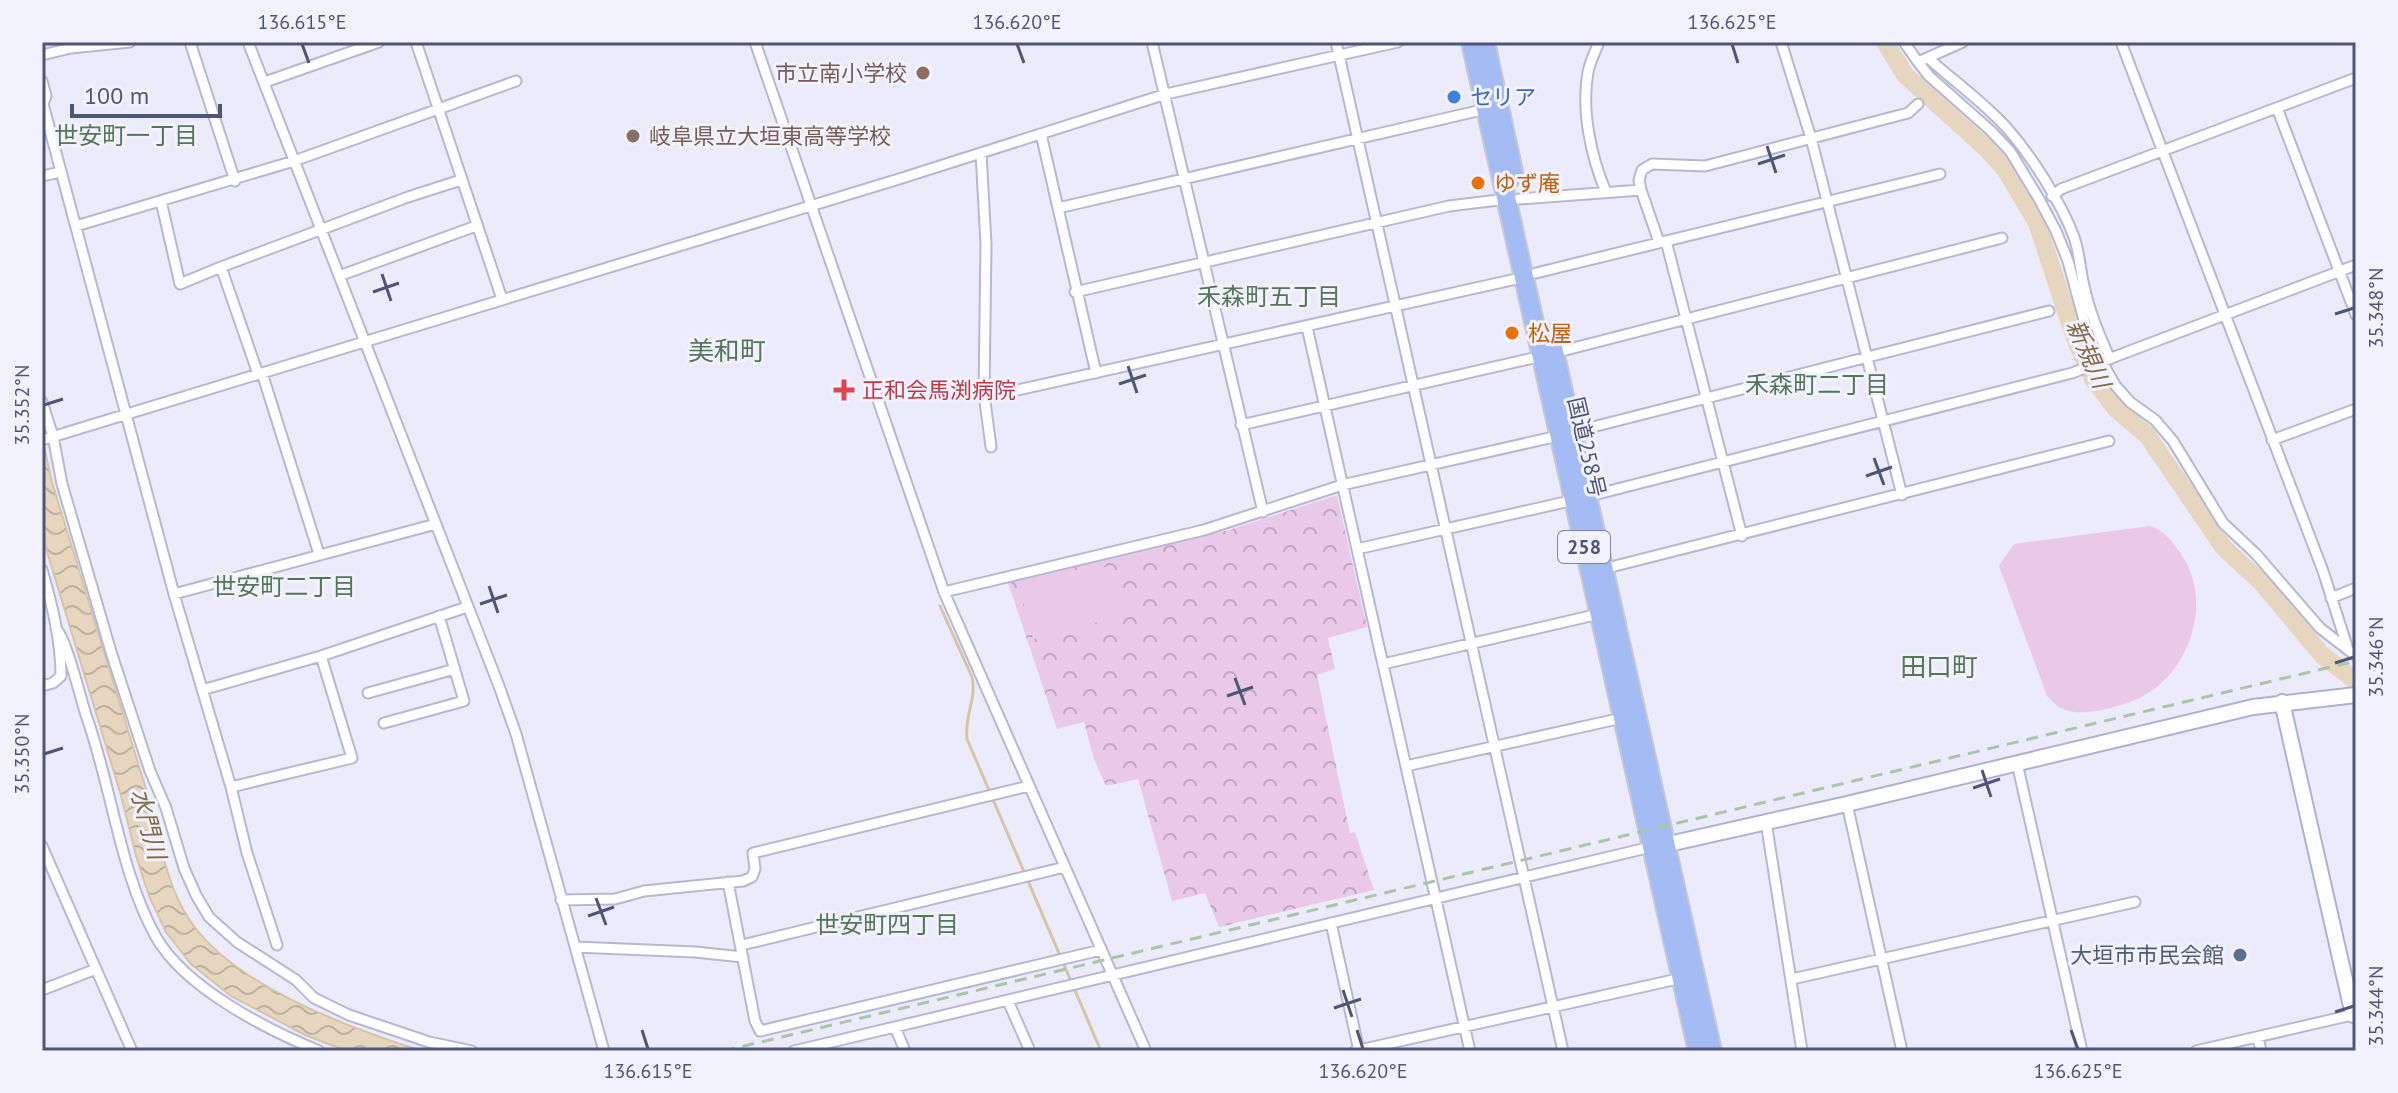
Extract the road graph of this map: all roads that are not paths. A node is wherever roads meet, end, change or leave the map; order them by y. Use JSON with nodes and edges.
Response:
{"nodes":[{"id":1,"x":130,"y":42,"type":"edge"},
{"id":2,"x":190,"y":42,"type":"edge"},
{"id":3,"x":248,"y":42,"type":"edge"},
{"id":4,"x":379,"y":42,"type":"edge"},
{"id":5,"x":416,"y":42,"type":"edge"},
{"id":6,"x":755,"y":42,"type":"edge"},
{"id":7,"x":1152,"y":42,"type":"edge"},
{"id":8,"x":1336,"y":42,"type":"edge"},
{"id":9,"x":1398,"y":42,"type":"edge"},
{"id":10,"x":1471,"y":42,"type":"edge"},
{"id":11,"x":1485,"y":42,"type":"edge"},
{"id":12,"x":1599,"y":42,"type":"edge"},
{"id":13,"x":1781,"y":42,"type":"edge"},
{"id":14,"x":1904,"y":42,"type":"edge"},
{"id":15,"x":1963,"y":42,"type":"edge"},
{"id":16,"x":2121,"y":42,"type":"edge"},
{"id":17,"x":109,"y":43,"type":"edge"},
{"id":18,"x":42,"y":55,"type":"edge"},
{"id":19,"x":1339,"y":55,"type":"junction"},
{"id":20,"x":1923,"y":60,"type":"junction"},
{"id":21,"x":2356,"y":78,"type":"edge"},
{"id":22,"x":42,"y":81,"type":"edge"},
{"id":23,"x":516,"y":81,"type":"dead end"},
{"id":24,"x":265,"y":82,"type":"junction"},
{"id":25,"x":1166,"y":94,"type":"junction"},
{"id":26,"x":1918,"y":104,"type":"dead end"},
{"id":27,"x":437,"y":108,"type":"junction"},
{"id":28,"x":2277,"y":108,"type":"junction"},
{"id":29,"x":1486,"y":109,"type":"junction"},
{"id":30,"x":1041,"y":134,"type":"junction"},
{"id":31,"x":1357,"y":138,"type":"junction"},
{"id":32,"x":1811,"y":138,"type":"junction"},
{"id":33,"x":2163,"y":151,"type":"junction"},
{"id":34,"x":981,"y":153,"type":"junction"},
{"id":35,"x":294,"y":161,"type":"junction"},
{"id":36,"x":61,"y":172,"type":"junction"},
{"id":37,"x":1940,"y":174,"type":"dead end"},
{"id":38,"x":42,"y":176,"type":"edge"},
{"id":39,"x":1184,"y":178,"type":"junction"},
{"id":40,"x":461,"y":180,"type":"junction"},
{"id":41,"x":235,"y":181,"type":"junction"},
{"id":42,"x":1641,"y":190,"type":"junction"},
{"id":43,"x":1606,"y":192,"type":"junction"},
{"id":44,"x":2052,"y":196,"type":"junction"},
{"id":45,"x":1513,"y":199,"type":"junction"},
{"id":46,"x":161,"y":201,"type":"junction"},
{"id":47,"x":1828,"y":201,"type":"junction"},
{"id":48,"x":811,"y":205,"type":"junction"},
{"id":49,"x":1058,"y":208,"type":"junction"},
{"id":50,"x":1376,"y":223,"type":"junction"},
{"id":51,"x":76,"y":226,"type":"junction"},
{"id":52,"x":476,"y":226,"type":"junction"},
{"id":53,"x":321,"y":229,"type":"junction"},
{"id":54,"x":2002,"y":238,"type":"dead end"},
{"id":55,"x":1662,"y":242,"type":"junction"},
{"id":56,"x":1202,"y":261,"type":"junction"},
{"id":57,"x":2356,"y":265,"type":"edge"},
{"id":58,"x":221,"y":267,"type":"junction"},
{"id":59,"x":2340,"y":271,"type":"junction"},
{"id":60,"x":1530,"y":275,"type":"junction"},
{"id":61,"x":339,"y":276,"type":"junction"},
{"id":62,"x":1848,"y":279,"type":"junction"},
{"id":63,"x":1075,"y":292,"type":"junction"},
{"id":64,"x":502,"y":299,"type":"junction"},
{"id":65,"x":1395,"y":306,"type":"junction"},
{"id":66,"x":2049,"y":311,"type":"dead end"},
{"id":67,"x":2224,"y":315,"type":"junction"},
{"id":68,"x":2356,"y":315,"type":"edge"},
{"id":69,"x":1686,"y":320,"type":"junction"},
{"id":70,"x":1307,"y":327,"type":"junction"},
{"id":71,"x":365,"y":342,"type":"junction"},
{"id":72,"x":1222,"y":346,"type":"junction"},
{"id":73,"x":1548,"y":354,"type":"junction"},
{"id":74,"x":1867,"y":358,"type":"junction"},
{"id":75,"x":2104,"y":362,"type":"junction"},
{"id":76,"x":1096,"y":373,"type":"junction"},
{"id":77,"x":260,"y":374,"type":"junction"},
{"id":78,"x":1414,"y":386,"type":"junction"},
{"id":79,"x":984,"y":394,"type":"junction"},
{"id":80,"x":1706,"y":399,"type":"junction"},
{"id":81,"x":42,"y":402,"type":"edge"},
{"id":82,"x":1325,"y":406,"type":"junction"},
{"id":83,"x":2356,"y":409,"type":"edge"},
{"id":84,"x":128,"y":414,"type":"junction"},
{"id":85,"x":1883,"y":421,"type":"junction"},
{"id":86,"x":1241,"y":425,"type":"junction"},
{"id":87,"x":1566,"y":434,"type":"junction"},
{"id":88,"x":47,"y":438,"type":"edge"},
{"id":89,"x":2272,"y":440,"type":"junction"},
{"id":90,"x":2109,"y":441,"type":"dead end"},
{"id":91,"x":991,"y":447,"type":"dead end"},
{"id":92,"x":1723,"y":461,"type":"junction"},
{"id":93,"x":1432,"y":465,"type":"junction"},
{"id":94,"x":1342,"y":485,"type":"junction"},
{"id":95,"x":1902,"y":495,"type":"junction"},
{"id":96,"x":1581,"y":498,"type":"junction"},
{"id":97,"x":1263,"y":512,"type":"junction"},
{"id":98,"x":436,"y":524,"type":"junction"},
{"id":99,"x":1445,"y":530,"type":"junction"},
{"id":100,"x":1742,"y":536,"type":"junction"},
{"id":101,"x":1357,"y":549,"type":"junction"},
{"id":102,"x":319,"y":554,"type":"junction"},
{"id":103,"x":1603,"y":569,"type":"junction"},
{"id":104,"x":42,"y":570,"type":"edge"},
{"id":105,"x":2356,"y":588,"type":"edge"},
{"id":106,"x":944,"y":592,"type":"junction"},
{"id":107,"x":174,"y":594,"type":"junction"},
{"id":108,"x":2331,"y":598,"type":"junction"},
{"id":109,"x":467,"y":607,"type":"junction"},
{"id":110,"x":1599,"y":614,"type":"junction"},
{"id":111,"x":439,"y":616,"type":"junction"},
{"id":112,"x":56,"y":628,"type":"junction"},
{"id":113,"x":1471,"y":644,"type":"junction"},
{"id":114,"x":2352,"y":652,"type":"edge"},
{"id":115,"x":321,"y":656,"type":"junction"},
{"id":116,"x":1383,"y":664,"type":"junction"},
{"id":117,"x":455,"y":669,"type":"junction"},
{"id":118,"x":42,"y":686,"type":"edge"},
{"id":119,"x":202,"y":690,"type":"junction"},
{"id":120,"x":368,"y":693,"type":"dead end"},
{"id":121,"x":2352,"y":695,"type":"edge"},
{"id":122,"x":2282,"y":702,"type":"junction"},
{"id":123,"x":1622,"y":718,"type":"junction"},
{"id":124,"x":384,"y":723,"type":"dead end"},
{"id":125,"x":1495,"y":747,"type":"junction"},
{"id":126,"x":2017,"y":763,"type":"junction"},
{"id":127,"x":1406,"y":766,"type":"junction"},
{"id":128,"x":1029,"y":786,"type":"junction"},
{"id":129,"x":231,"y":787,"type":"junction"},
{"id":130,"x":1847,"y":804,"type":"junction"},
{"id":131,"x":1766,"y":822,"type":"junction"},
{"id":132,"x":42,"y":846,"type":"edge"},
{"id":133,"x":1660,"y":846,"type":"junction"},
{"id":134,"x":1065,"y":867,"type":"junction"},
{"id":135,"x":1524,"y":877,"type":"junction"},
{"id":136,"x":728,"y":882,"type":"junction"},
{"id":137,"x":1435,"y":897,"type":"junction"},
{"id":138,"x":561,"y":900,"type":"junction"},
{"id":139,"x":2135,"y":902,"type":"dead end"},
{"id":140,"x":2054,"y":920,"type":"junction"},
{"id":141,"x":1331,"y":923,"type":"junction"},
{"id":142,"x":277,"y":945,"type":"dead end"},
{"id":143,"x":742,"y":945,"type":"junction"},
{"id":144,"x":575,"y":947,"type":"junction"},
{"id":145,"x":1101,"y":950,"type":"junction"},
{"id":146,"x":743,"y":957,"type":"junction"},
{"id":147,"x":1881,"y":959,"type":"junction"},
{"id":148,"x":96,"y":969,"type":"junction"},
{"id":149,"x":1112,"y":976,"type":"junction"},
{"id":150,"x":1682,"y":978,"type":"junction"},
{"id":151,"x":1792,"y":979,"type":"junction"},
{"id":152,"x":42,"y":990,"type":"edge"},
{"id":153,"x":1008,"y":1001,"type":"junction"},
{"id":154,"x":1553,"y":1007,"type":"junction"},
{"id":155,"x":2355,"y":1014,"type":"edge"},
{"id":156,"x":895,"y":1027,"type":"junction"},
{"id":157,"x":1465,"y":1027,"type":"junction"},
{"id":158,"x":2258,"y":1037,"type":"junction"},
{"id":159,"x":132,"y":1051,"type":"edge"},
{"id":160,"x":319,"y":1051,"type":"edge"},
{"id":161,"x":472,"y":1051,"type":"edge"},
{"id":162,"x":604,"y":1051,"type":"edge"},
{"id":163,"x":794,"y":1051,"type":"edge"},
{"id":164,"x":905,"y":1051,"type":"edge"},
{"id":165,"x":1030,"y":1051,"type":"edge"},
{"id":166,"x":1146,"y":1051,"type":"edge"},
{"id":167,"x":1357,"y":1051,"type":"edge"},
{"id":168,"x":1470,"y":1051,"type":"edge"},
{"id":169,"x":1563,"y":1051,"type":"edge"},
{"id":170,"x":1698,"y":1051,"type":"edge"},
{"id":171,"x":1712,"y":1051,"type":"edge"},
{"id":172,"x":1802,"y":1051,"type":"edge"},
{"id":173,"x":1902,"y":1051,"type":"edge"},
{"id":174,"x":2082,"y":1051,"type":"edge"},
{"id":175,"x":2196,"y":1051,"type":"edge"},
{"id":176,"x":2261,"y":1051,"type":"edge"}],
"edges":[{"from":1,"to":17,"type":"street"},
{"from":2,"to":41,"type":"street"},
{"from":3,"to":24,"type":"street"},
{"from":4,"to":24,"type":"street"},
{"from":5,"to":27,"type":"street"},
{"from":6,"to":48,"type":"street"},
{"from":7,"to":25,"type":"street"},
{"from":8,"to":19,"type":"street"},
{"from":9,"to":19,"type":"street"},
{"from":10,"to":29,"type":"highway","name":"国道258号","number":"258"},
{"from":11,"to":45,"type":"highway","name":"国道258号","number":"258"},
{"from":12,"to":43,"type":"street"},
{"from":13,"to":32,"type":"street"},
{"from":14,"to":20,"type":"street"},
{"from":15,"to":20,"type":"street"},
{"from":16,"to":33,"type":"street"},
{"from":17,"to":18,"type":"street"},
{"from":19,"to":25,"type":"street"},
{"from":19,"to":31,"type":"street"},
{"from":20,"to":44,"type":"street"},
{"from":20,"to":75,"type":"street"},
{"from":21,"to":28,"type":"street"},
{"from":22,"to":36,"type":"street"},
{"from":23,"to":27,"type":"street"},
{"from":24,"to":35,"type":"street"},
{"from":25,"to":30,"type":"street"},
{"from":25,"to":39,"type":"street"},
{"from":26,"to":32,"type":"street"},
{"from":27,"to":35,"type":"street"},
{"from":27,"to":40,"type":"street"},
{"from":28,"to":33,"type":"street"},
{"from":28,"to":59,"type":"street"},
{"from":29,"to":31,"type":"street"},
{"from":29,"to":45,"type":"highway","name":"国道258号","number":"258"},
{"from":30,"to":34,"type":"street"},
{"from":30,"to":49,"type":"street"},
{"from":31,"to":39,"type":"street"},
{"from":31,"to":50,"type":"street"},
{"from":32,"to":42,"type":"street"},
{"from":32,"to":47,"type":"street"},
{"from":33,"to":44,"type":"street"},
{"from":33,"to":67,"type":"street"},
{"from":34,"to":48,"type":"street"},
{"from":34,"to":79,"type":"street"},
{"from":35,"to":41,"type":"street"},
{"from":35,"to":53,"type":"street"},
{"from":36,"to":38,"type":"street"},
{"from":36,"to":51,"type":"street"},
{"from":37,"to":47,"type":"street"},
{"from":39,"to":49,"type":"street"},
{"from":39,"to":56,"type":"street"},
{"from":40,"to":52,"type":"street"},
{"from":40,"to":53,"type":"street"},
{"from":41,"to":46,"type":"street"},
{"from":42,"to":43,"type":"street"},
{"from":42,"to":55,"type":"street"},
{"from":43,"to":45,"type":"street"},
{"from":44,"to":75,"type":"street"},
{"from":45,"to":50,"type":"street"},
{"from":45,"to":60,"type":"highway","name":"国道258号","number":"258"},
{"from":46,"to":51,"type":"street"},
{"from":46,"to":58,"type":"street"},
{"from":47,"to":55,"type":"street"},
{"from":47,"to":62,"type":"street"},
{"from":48,"to":64,"type":"street"},
{"from":48,"to":106,"type":"street"},
{"from":49,"to":63,"type":"street"},
{"from":50,"to":56,"type":"street"},
{"from":50,"to":65,"type":"street"},
{"from":51,"to":84,"type":"street"},
{"from":52,"to":61,"type":"street"},
{"from":52,"to":64,"type":"street"},
{"from":53,"to":58,"type":"street"},
{"from":53,"to":61,"type":"street"},
{"from":54,"to":62,"type":"street"},
{"from":55,"to":60,"type":"street"},
{"from":55,"to":69,"type":"street"},
{"from":56,"to":63,"type":"street"},
{"from":56,"to":72,"type":"street"},
{"from":57,"to":59,"type":"street"},
{"from":58,"to":77,"type":"street"},
{"from":59,"to":67,"type":"street"},
{"from":59,"to":68,"type":"street"},
{"from":60,"to":65,"type":"street"},
{"from":60,"to":73,"type":"highway","name":"国道258号","number":"258"},
{"from":61,"to":71,"type":"street"},
{"from":62,"to":69,"type":"street"},
{"from":62,"to":74,"type":"street"},
{"from":63,"to":76,"type":"street"},
{"from":64,"to":71,"type":"street"},
{"from":65,"to":70,"type":"street"},
{"from":65,"to":78,"type":"street"},
{"from":66,"to":74,"type":"street"},
{"from":67,"to":75,"type":"street"},
{"from":67,"to":89,"type":"street"},
{"from":69,"to":73,"type":"street"},
{"from":69,"to":80,"type":"street"},
{"from":70,"to":72,"type":"street"},
{"from":70,"to":82,"type":"street"},
{"from":71,"to":77,"type":"street"},
{"from":71,"to":98,"type":"street"},
{"from":72,"to":76,"type":"street"},
{"from":72,"to":86,"type":"street"},
{"from":73,"to":78,"type":"street"},
{"from":73,"to":87,"type":"highway","name":"国道258号","number":"258"},
{"from":74,"to":80,"type":"street"},
{"from":74,"to":85,"type":"street"},
{"from":75,"to":85,"type":"street"},
{"from":75,"to":114,"type":"street"},
{"from":76,"to":79,"type":"street"},
{"from":77,"to":84,"type":"street"},
{"from":77,"to":102,"type":"street"},
{"from":78,"to":82,"type":"street"},
{"from":78,"to":93,"type":"street"},
{"from":79,"to":91,"type":"street"},
{"from":80,"to":87,"type":"street"},
{"from":80,"to":92,"type":"street"},
{"from":81,"to":88,"type":"street"},
{"from":82,"to":86,"type":"street"},
{"from":82,"to":94,"type":"street"},
{"from":83,"to":89,"type":"street"},
{"from":84,"to":88,"type":"street"},
{"from":84,"to":107,"type":"street"},
{"from":85,"to":92,"type":"street"},
{"from":85,"to":95,"type":"street"},
{"from":86,"to":97,"type":"street"},
{"from":87,"to":93,"type":"street"},
{"from":87,"to":96,"type":"highway","name":"国道258号","number":"258"},
{"from":88,"to":161,"type":"street"},
{"from":89,"to":108,"type":"street"},
{"from":90,"to":95,"type":"street"},
{"from":92,"to":96,"type":"street"},
{"from":92,"to":100,"type":"street"},
{"from":93,"to":94,"type":"street"},
{"from":93,"to":99,"type":"street"},
{"from":94,"to":97,"type":"street"},
{"from":94,"to":101,"type":"street"},
{"from":95,"to":100,"type":"street"},
{"from":96,"to":99,"type":"street"},
{"from":96,"to":103,"type":"highway","name":"国道258号","number":"258"},
{"from":96,"to":110,"type":"highway","name":"国道258号","number":"258"},
{"from":97,"to":106,"type":"street"},
{"from":98,"to":102,"type":"street"},
{"from":98,"to":109,"type":"street"},
{"from":99,"to":101,"type":"street"},
{"from":99,"to":113,"type":"street"},
{"from":100,"to":103,"type":"street"},
{"from":101,"to":116,"type":"street"},
{"from":102,"to":107,"type":"street"},
{"from":103,"to":133,"type":"highway","name":"国道258号","number":"258"},
{"from":104,"to":112,"type":"street"},
{"from":105,"to":108,"type":"street"},
{"from":106,"to":128,"type":"street"},
{"from":107,"to":119,"type":"street"},
{"from":108,"to":114,"type":"street"},
{"from":109,"to":111,"type":"street"},
{"from":109,"to":138,"type":"street"},
{"from":110,"to":113,"type":"street"},
{"from":110,"to":123,"type":"highway","name":"国道258号","number":"258"},
{"from":111,"to":115,"type":"street"},
{"from":111,"to":117,"type":"street"},
{"from":112,"to":118,"type":"street"},
{"from":112,"to":160,"type":"street"},
{"from":113,"to":116,"type":"street"},
{"from":113,"to":125,"type":"street"},
{"from":115,"to":119,"type":"street"},
{"from":115,"to":129,"type":"street"},
{"from":116,"to":127,"type":"street"},
{"from":117,"to":120,"type":"street"},
{"from":117,"to":124,"type":"street"},
{"from":119,"to":129,"type":"street"},
{"from":121,"to":122,"type":"street"},
{"from":122,"to":126,"type":"street"},
{"from":122,"to":155,"type":"street"},
{"from":123,"to":125,"type":"street"},
{"from":123,"to":133,"type":"highway","name":"国道258号","number":"258"},
{"from":125,"to":127,"type":"street"},
{"from":125,"to":135,"type":"street"},
{"from":126,"to":130,"type":"street"},
{"from":126,"to":140,"type":"street"},
{"from":127,"to":137,"type":"street"},
{"from":128,"to":134,"type":"street"},
{"from":128,"to":136,"type":"street"},
{"from":129,"to":142,"type":"street"},
{"from":130,"to":131,"type":"street"},
{"from":130,"to":147,"type":"street"},
{"from":131,"to":133,"type":"street"},
{"from":131,"to":151,"type":"street"},
{"from":132,"to":148,"type":"street"},
{"from":133,"to":135,"type":"street"},
{"from":133,"to":150,"type":"highway","name":"国道258号","number":"258"},
{"from":133,"to":171,"type":"highway","name":"国道258号","number":"258"},
{"from":134,"to":143,"type":"street"},
{"from":134,"to":145,"type":"street"},
{"from":135,"to":137,"type":"street"},
{"from":135,"to":154,"type":"street"},
{"from":136,"to":138,"type":"street"},
{"from":136,"to":143,"type":"street"},
{"from":137,"to":141,"type":"street"},
{"from":137,"to":157,"type":"street"},
{"from":138,"to":144,"type":"street"},
{"from":139,"to":140,"type":"street"},
{"from":140,"to":147,"type":"street"},
{"from":140,"to":174,"type":"street"},
{"from":141,"to":149,"type":"street"},
{"from":141,"to":167,"type":"street"},
{"from":143,"to":146,"type":"street"},
{"from":144,"to":146,"type":"street"},
{"from":144,"to":162,"type":"street"},
{"from":145,"to":146,"type":"street"},
{"from":145,"to":149,"type":"street"},
{"from":147,"to":151,"type":"street"},
{"from":147,"to":173,"type":"street"},
{"from":148,"to":152,"type":"street"},
{"from":148,"to":159,"type":"street"},
{"from":149,"to":153,"type":"street"},
{"from":149,"to":166,"type":"street"},
{"from":150,"to":154,"type":"street"},
{"from":150,"to":170,"type":"highway","name":"国道258号","number":"258"},
{"from":151,"to":172,"type":"street"},
{"from":153,"to":156,"type":"street"},
{"from":153,"to":165,"type":"street"},
{"from":154,"to":157,"type":"street"},
{"from":154,"to":169,"type":"street"},
{"from":155,"to":158,"type":"street"},
{"from":156,"to":163,"type":"street"},
{"from":156,"to":164,"type":"street"},
{"from":157,"to":167,"type":"street"},
{"from":157,"to":168,"type":"street"},
{"from":158,"to":175,"type":"street"},
{"from":158,"to":176,"type":"street"}]}
